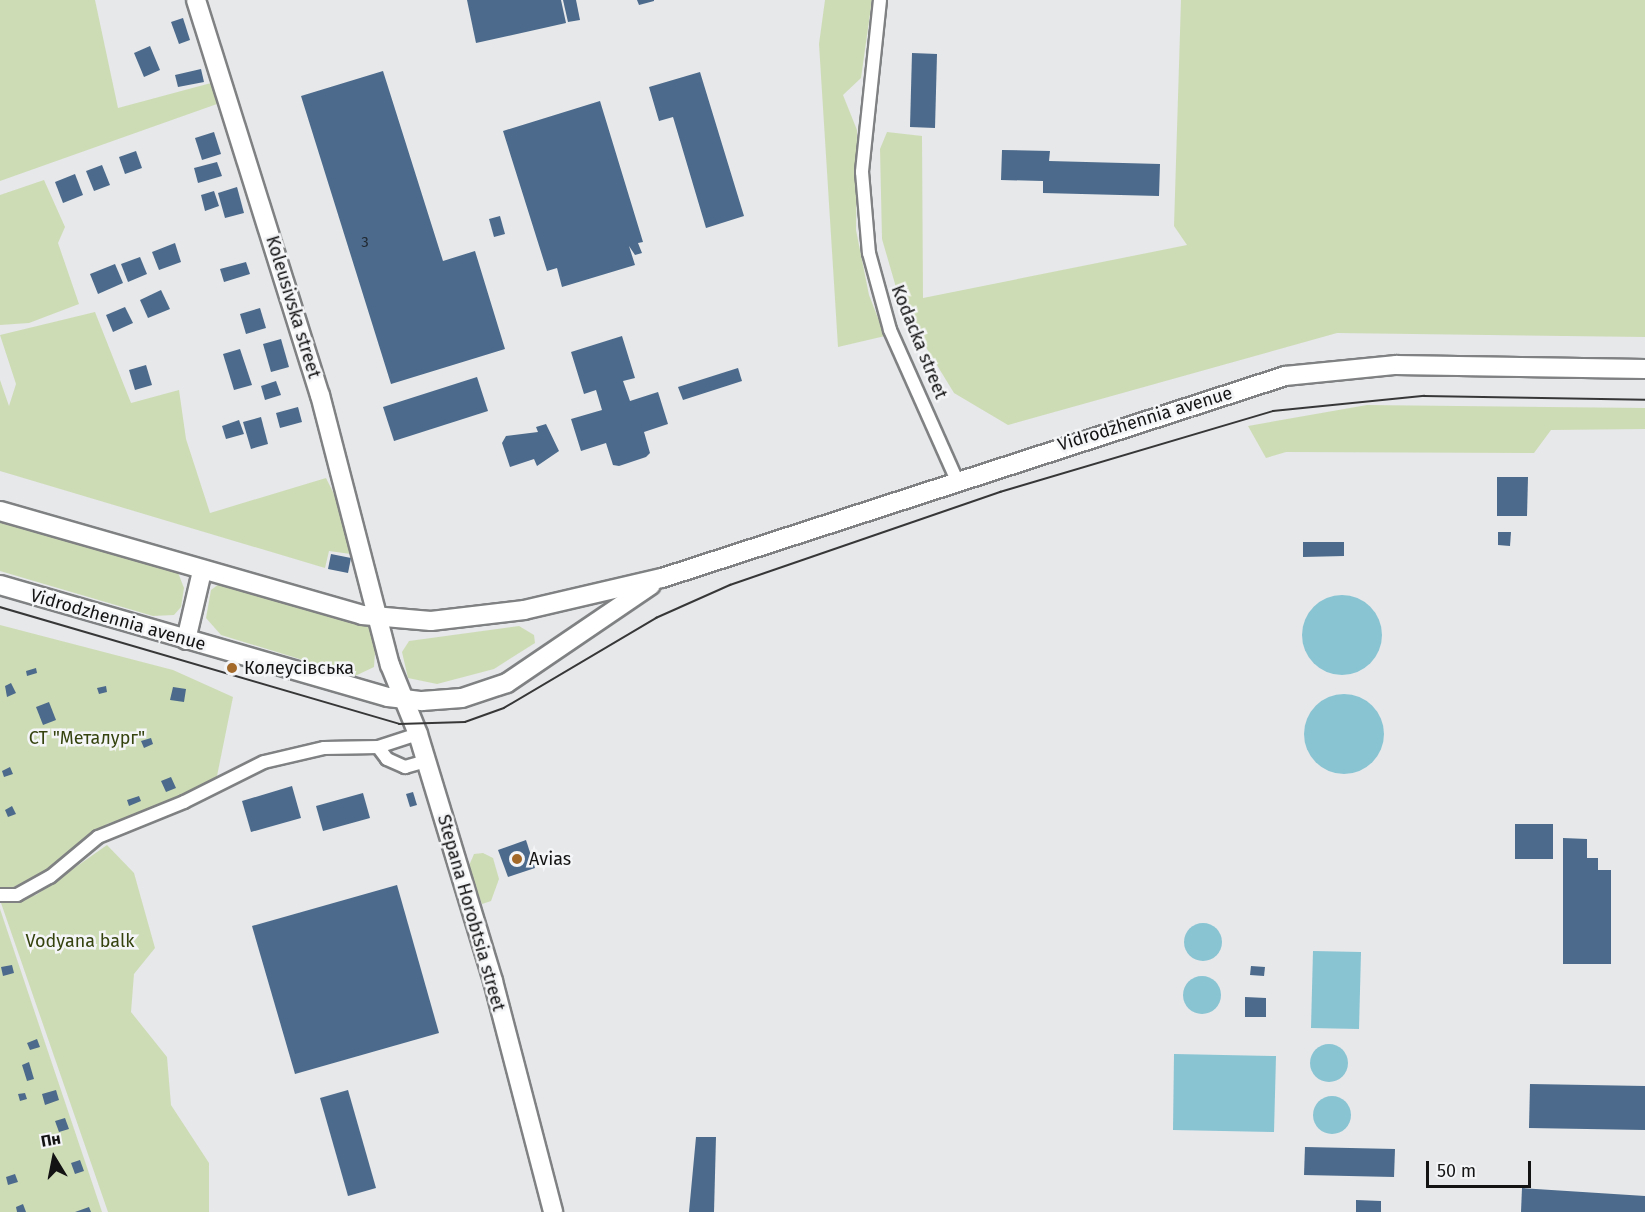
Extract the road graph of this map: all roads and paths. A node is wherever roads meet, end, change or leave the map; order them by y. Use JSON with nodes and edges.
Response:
{"nodes":[{"id":1,"x":196,"y":0,"type":"edge"},
{"id":2,"x":880,"y":0,"type":"edge"},
{"id":3,"x":1645,"y":369,"type":"edge"},
{"id":4,"x":956,"y":478,"type":"junction"},
{"id":5,"x":0,"y":511,"type":"edge"},
{"id":6,"x":202,"y":572,"type":"junction"},
{"id":7,"x":662,"y":578,"type":"junction"},
{"id":8,"x":0,"y":585,"type":"edge"},
{"id":9,"x":378,"y":618,"type":"junction"},
{"id":10,"x":186,"y":640,"type":"junction"},
{"id":11,"x":404,"y":699,"type":"junction"},
{"id":12,"x":418,"y":734,"type":"junction"},
{"id":13,"x":378,"y":747,"type":"junction"},
{"id":14,"x":426,"y":761,"type":"junction"},
{"id":15,"x":0,"y":895,"type":"edge"},
{"id":16,"x":553,"y":1212,"type":"edge"}],
"edges":[{"from":1,"to":9,"type":"street","name":"Koleusivska street"},
{"from":2,"to":4,"type":"street","name":"Kodacka street"},
{"from":3,"to":4,"type":"street","name":"Vidrodzhennia avenue"},
{"from":4,"to":7,"type":"street","name":"Vidrodzhennia avenue"},
{"from":5,"to":6,"type":"street","name":"Vidrodzhennia avenue"},
{"from":6,"to":9,"type":"street","name":"Vidrodzhennia avenue"},
{"from":6,"to":10,"type":"street"},
{"from":7,"to":9,"type":"street","name":"Vidrodzhennia avenue"},
{"from":7,"to":11,"type":"street","name":"Vidrodzhennia avenue"},
{"from":8,"to":10,"type":"street","name":"Vidrodzhennia avenue"},
{"from":9,"to":11,"type":"street","name":"Stepana Horobtsia street"},
{"from":10,"to":11,"type":"street","name":"Vidrodzhennia avenue"},
{"from":11,"to":12,"type":"street","name":"Stepana Horobtsia street"},
{"from":12,"to":13,"type":"street"},
{"from":12,"to":14,"type":"street","name":"Stepana Horobtsia street"},
{"from":13,"to":14,"type":"street"},
{"from":13,"to":15,"type":"street"},
{"from":14,"to":16,"type":"street","name":"Stepana Horobtsia street"}]}
